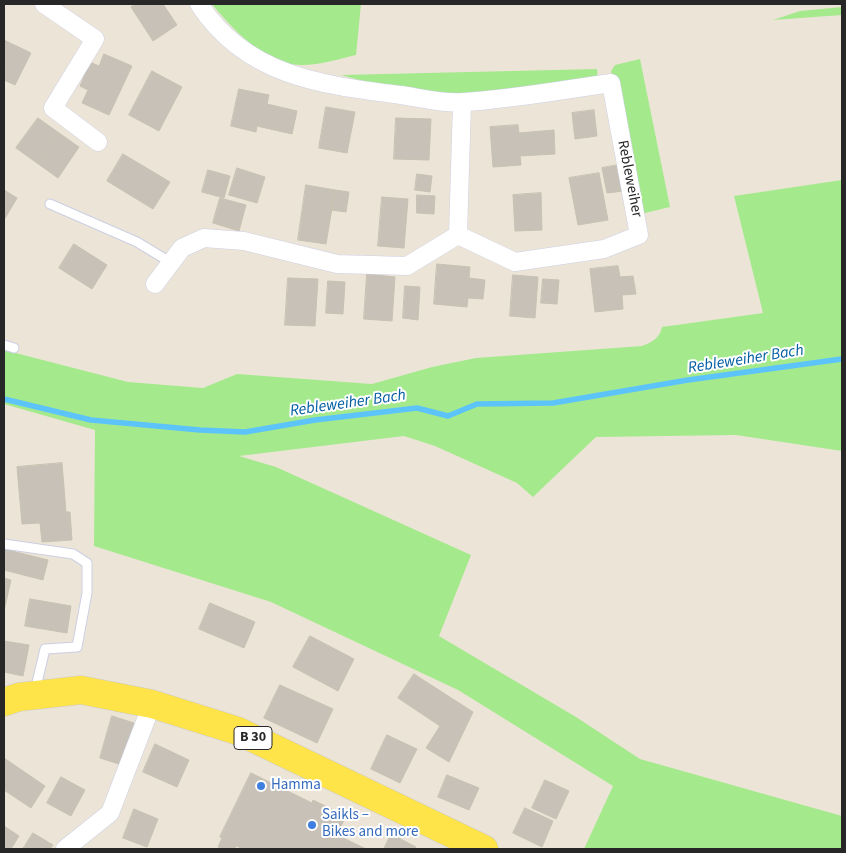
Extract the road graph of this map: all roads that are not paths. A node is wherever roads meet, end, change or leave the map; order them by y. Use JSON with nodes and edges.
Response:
{"nodes":[{"id":1,"x":44,"y":4,"type":"edge"},
{"id":2,"x":199,"y":4,"type":"edge"},
{"id":3,"x":462,"y":103,"type":"junction"},
{"id":4,"x":98,"y":142,"type":"dead end"},
{"id":5,"x":50,"y":204,"type":"dead end"},
{"id":6,"x":458,"y":235,"type":"junction"},
{"id":7,"x":170,"y":262,"type":"junction"},
{"id":8,"x":155,"y":284,"type":"dead end"},
{"id":9,"x":4,"y":345,"type":"edge"},
{"id":10,"x":14,"y":348,"type":"dead end"},
{"id":11,"x":4,"y":544,"type":"edge"},
{"id":12,"x":34,"y":695,"type":"junction"},
{"id":13,"x":4,"y":702,"type":"edge"},
{"id":14,"x":152,"y":704,"type":"junction"},
{"id":15,"x":467,"y":846,"type":"edge"},
{"id":16,"x":66,"y":849,"type":"edge"}],
"edges":[{"from":1,"to":4,"type":"street"},
{"from":2,"to":3,"type":"street","name":"Rebleweiher"},
{"from":3,"to":6,"type":"street"},
{"from":3,"to":6,"type":"street","name":"Rebleweiher"},
{"from":5,"to":7,"type":"lane"},
{"from":6,"to":7,"type":"street"},
{"from":7,"to":8,"type":"street"},
{"from":9,"to":10,"type":"lane"},
{"from":11,"to":12,"type":"lane"},
{"from":12,"to":13,"type":"main road","number":"B 30"},
{"from":12,"to":14,"type":"main road","number":"B 30"},
{"from":14,"to":15,"type":"main road","number":"B 30"},
{"from":14,"to":16,"type":"street"}]}
